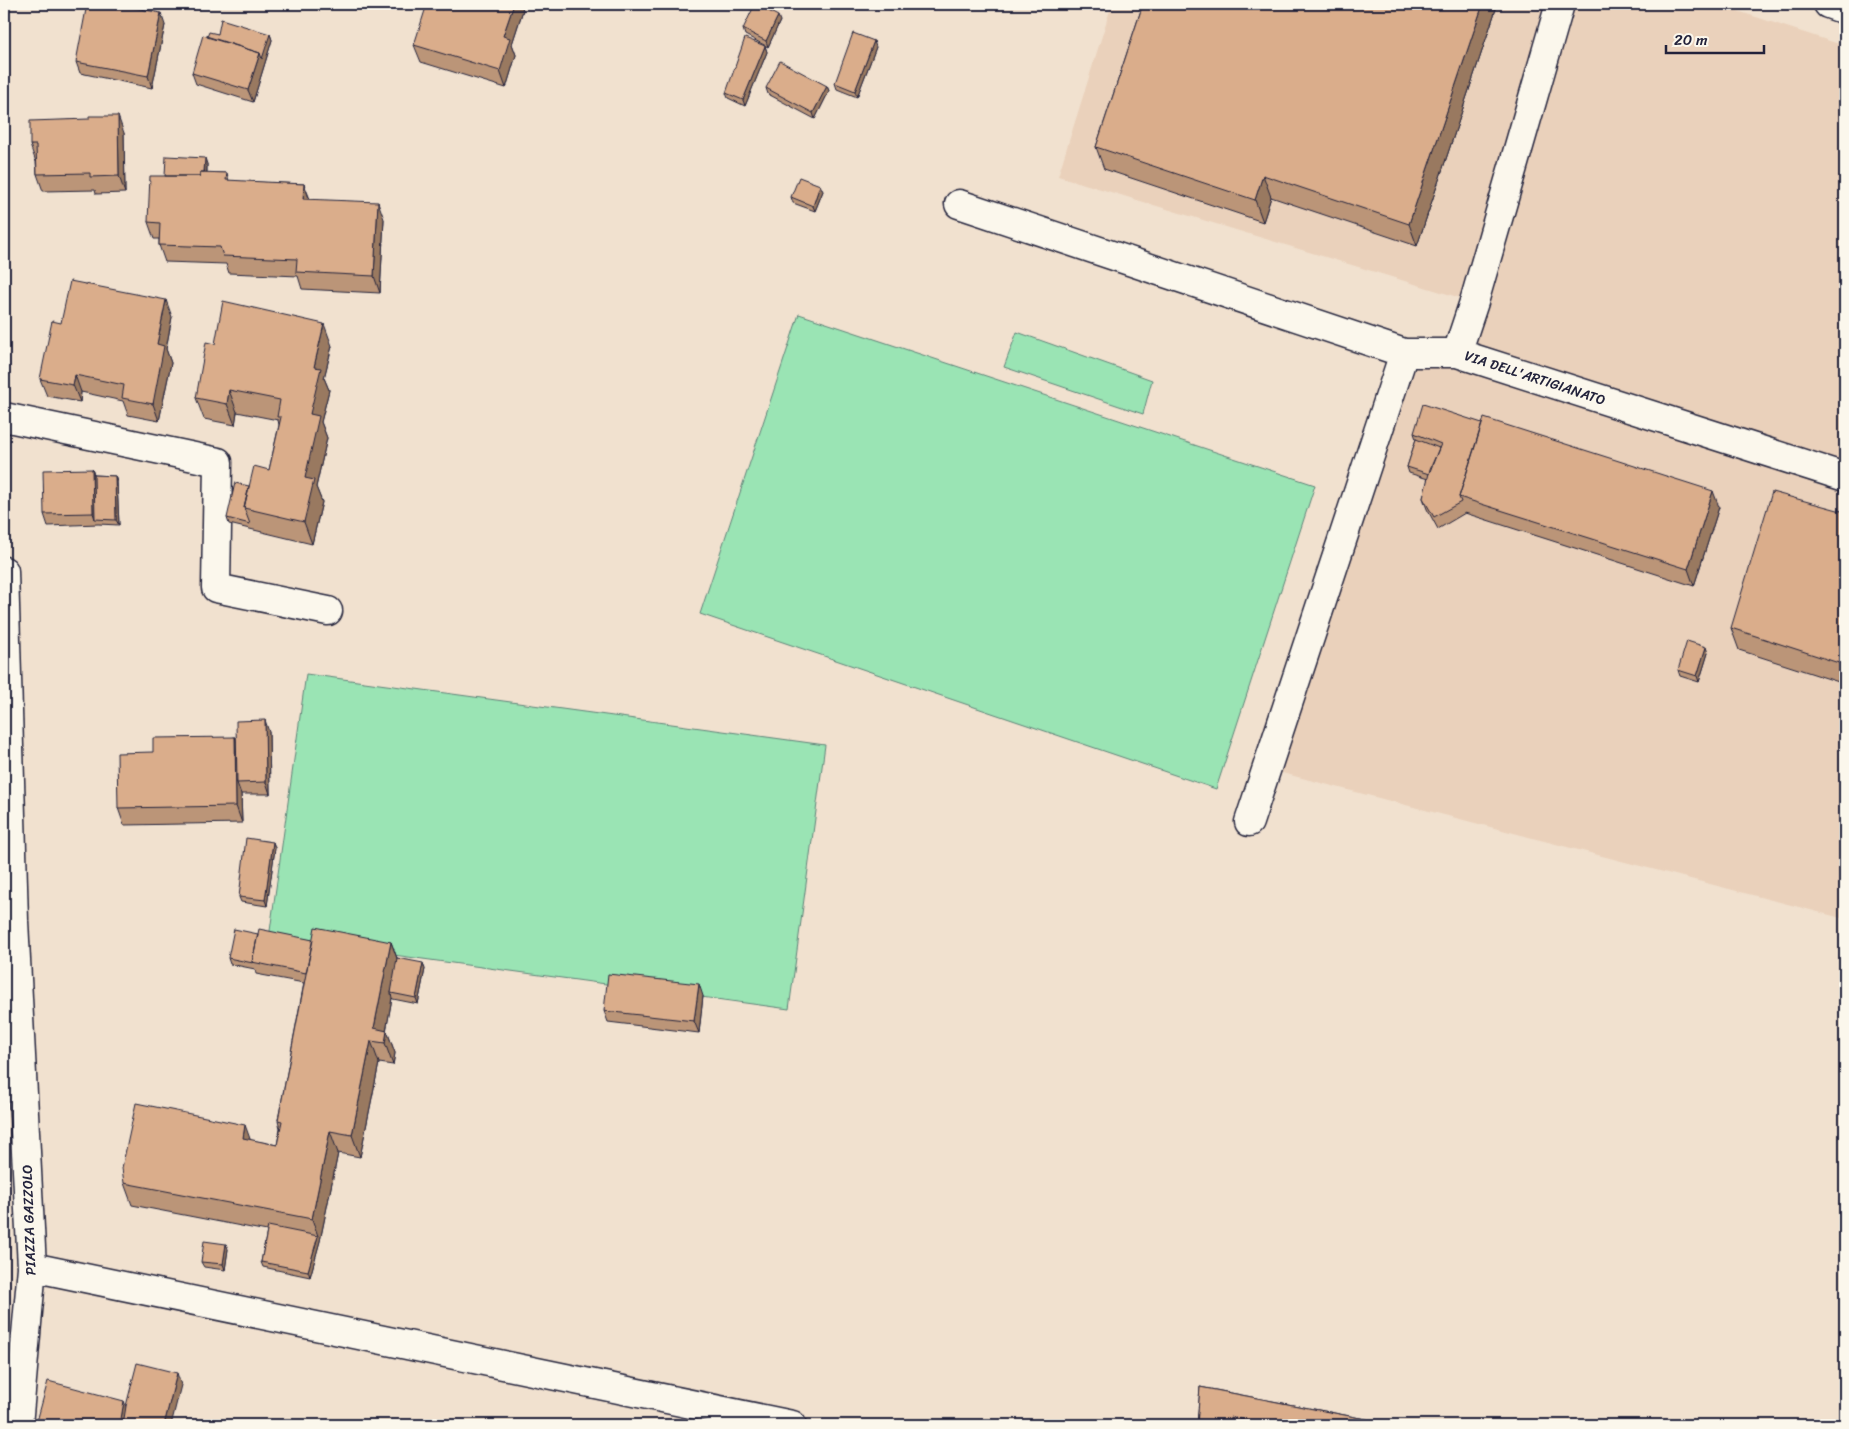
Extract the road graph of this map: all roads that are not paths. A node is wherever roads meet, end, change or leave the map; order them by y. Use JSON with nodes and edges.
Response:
{"nodes":[{"id":1,"x":1560,"y":4,"type":"edge"},
{"id":2,"x":1828,"y":4,"type":"edge"},
{"id":3,"x":1845,"y":10,"type":"edge"},
{"id":4,"x":959,"y":204,"type":"dead end"},
{"id":5,"x":1404,"y":353,"type":"junction"},
{"id":6,"x":1457,"y":353,"type":"junction"},
{"id":7,"x":4,"y":417,"type":"edge"},
{"id":8,"x":1845,"y":477,"type":"edge"},
{"id":9,"x":4,"y":571,"type":"edge"},
{"id":10,"x":328,"y":611,"type":"dead end"},
{"id":11,"x":1249,"y":822,"type":"dead end"},
{"id":12,"x":32,"y":1267,"type":"junction"},
{"id":13,"x":18,"y":1425,"type":"edge"},
{"id":14,"x":792,"y":1425,"type":"edge"}],
"edges":[{"from":1,"to":6,"type":"street","name":"VIA DELL'ARTIGIANATO"},
{"from":2,"to":3,"type":"street"},
{"from":4,"to":5,"type":"street"},
{"from":5,"to":6,"type":"street"},
{"from":5,"to":11,"type":"street"},
{"from":6,"to":8,"type":"street","name":"VIA DELL'ARTIGIANATO"},
{"from":7,"to":10,"type":"street"},
{"from":9,"to":12,"type":"street","name":"PIAZZA GAZZOLO"},
{"from":12,"to":13,"type":"street","name":"PIAZZA GAZZOLO"},
{"from":12,"to":14,"type":"street"}]}
